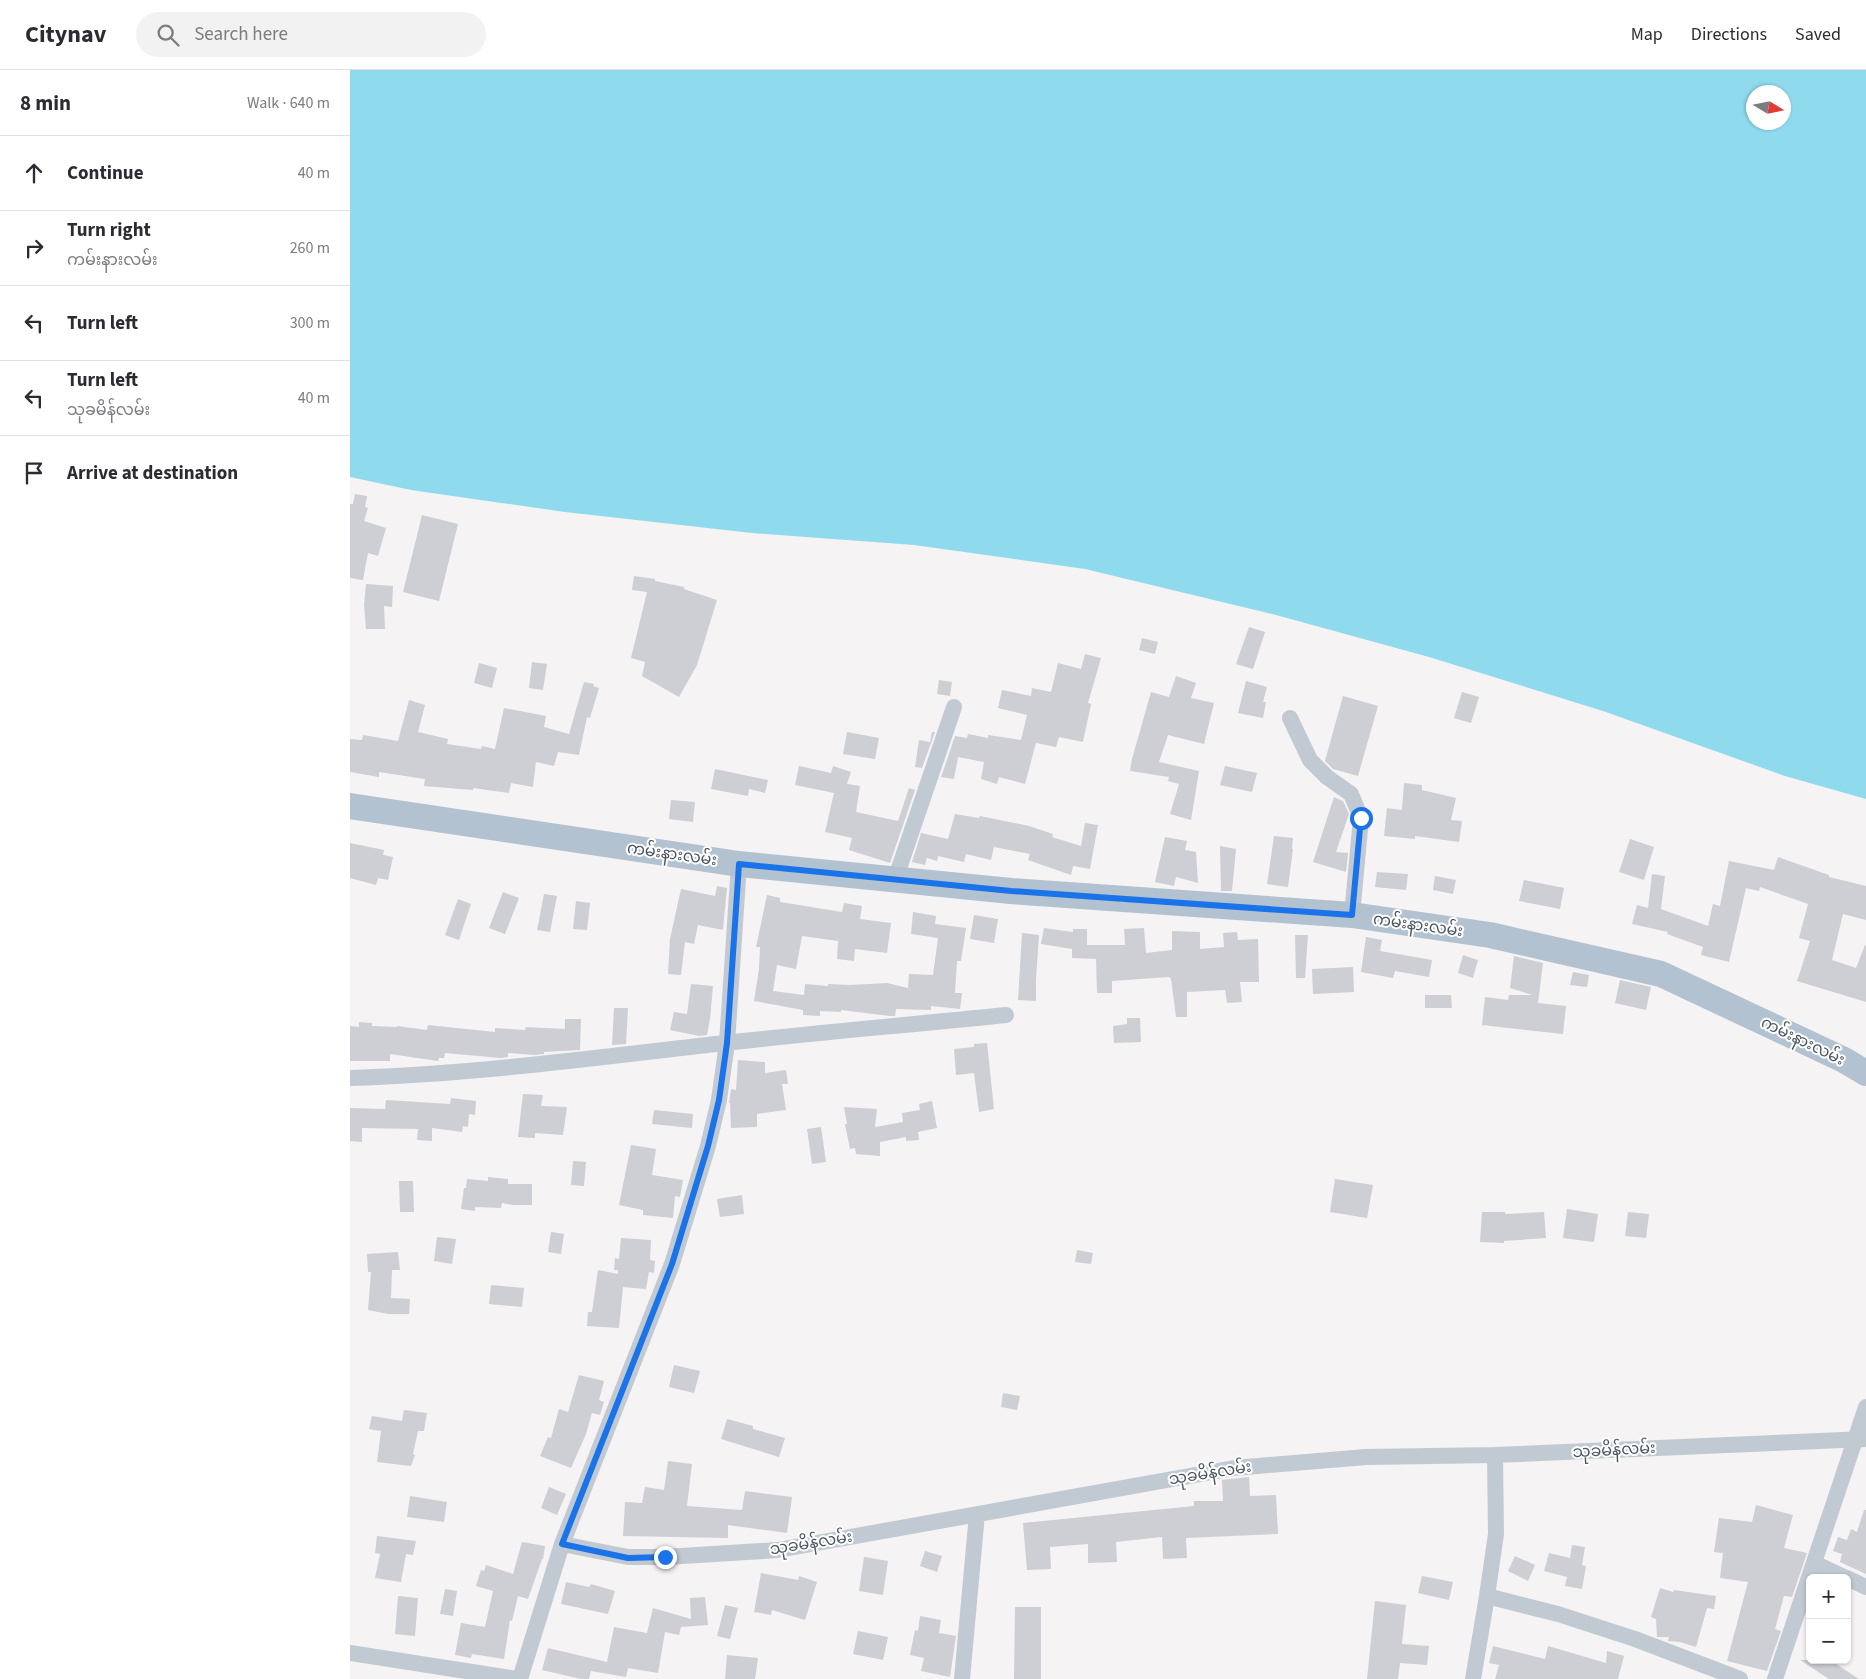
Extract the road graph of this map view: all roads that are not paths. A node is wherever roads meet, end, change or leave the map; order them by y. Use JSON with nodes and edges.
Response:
{"nodes":[{"id":1,"x":954,"y":707,"type":"dead end"},
{"id":2,"x":1290,"y":718,"type":"dead end"},
{"id":3,"x":350,"y":806,"type":"edge"},
{"id":4,"x":739,"y":864,"type":"junction"},
{"id":5,"x":895,"y":880,"type":"junction"},
{"id":6,"x":1352,"y":915,"type":"junction"},
{"id":7,"x":1006,"y":1015,"type":"dead end"},
{"id":8,"x":727,"y":1043,"type":"junction"},
{"id":9,"x":1866,"y":1073,"type":"edge"},
{"id":10,"x":350,"y":1078,"type":"edge"},
{"id":11,"x":1866,"y":1407,"type":"edge"},
{"id":12,"x":1861,"y":1439,"type":"edge"},
{"id":13,"x":1496,"y":1455,"type":"junction"},
{"id":14,"x":977,"y":1514,"type":"junction"},
{"id":15,"x":562,"y":1544,"type":"junction"},
{"id":16,"x":1814,"y":1563,"type":"junction"},
{"id":17,"x":1838,"y":1574,"type":"edge"},
{"id":18,"x":1851,"y":1580,"type":"edge"},
{"id":19,"x":1866,"y":1586,"type":"edge"},
{"id":20,"x":1487,"y":1596,"type":"junction"},
{"id":21,"x":350,"y":1653,"type":"edge"},
{"id":22,"x":519,"y":1679,"type":"edge"},
{"id":23,"x":962,"y":1679,"type":"edge"},
{"id":24,"x":1473,"y":1679,"type":"edge"},
{"id":25,"x":1740,"y":1679,"type":"edge"},
{"id":26,"x":1775,"y":1679,"type":"edge"}],
"edges":[{"from":1,"to":5,"type":"street"},
{"from":2,"to":6,"type":"street"},
{"from":3,"to":4,"type":"main road","name":"ကမ်းနားလမ်း"},
{"from":4,"to":5,"type":"main road","name":"ကမ်းနားလမ်း"},
{"from":4,"to":8,"type":"street"},
{"from":5,"to":6,"type":"main road","name":"ကမ်းနားလမ်း"},
{"from":6,"to":9,"type":"main road","name":"ကမ်းနားလမ်း"},
{"from":7,"to":8,"type":"street"},
{"from":8,"to":10,"type":"street"},
{"from":8,"to":15,"type":"street"},
{"from":11,"to":12,"type":"street"},
{"from":12,"to":13,"type":"street","name":"သုခမိန်လမ်း"},
{"from":12,"to":16,"type":"street"},
{"from":13,"to":14,"type":"street","name":"သုခမိန်လမ်း"},
{"from":13,"to":20,"type":"street"},
{"from":14,"to":15,"type":"street","name":"သုခမိန်လမ်း"},
{"from":14,"to":23,"type":"street"},
{"from":15,"to":22,"type":"street"},
{"from":16,"to":17,"type":"street"},
{"from":16,"to":26,"type":"street"},
{"from":18,"to":19,"type":"street"},
{"from":20,"to":24,"type":"street"},
{"from":20,"to":25,"type":"street"},
{"from":21,"to":22,"type":"street"}]}
